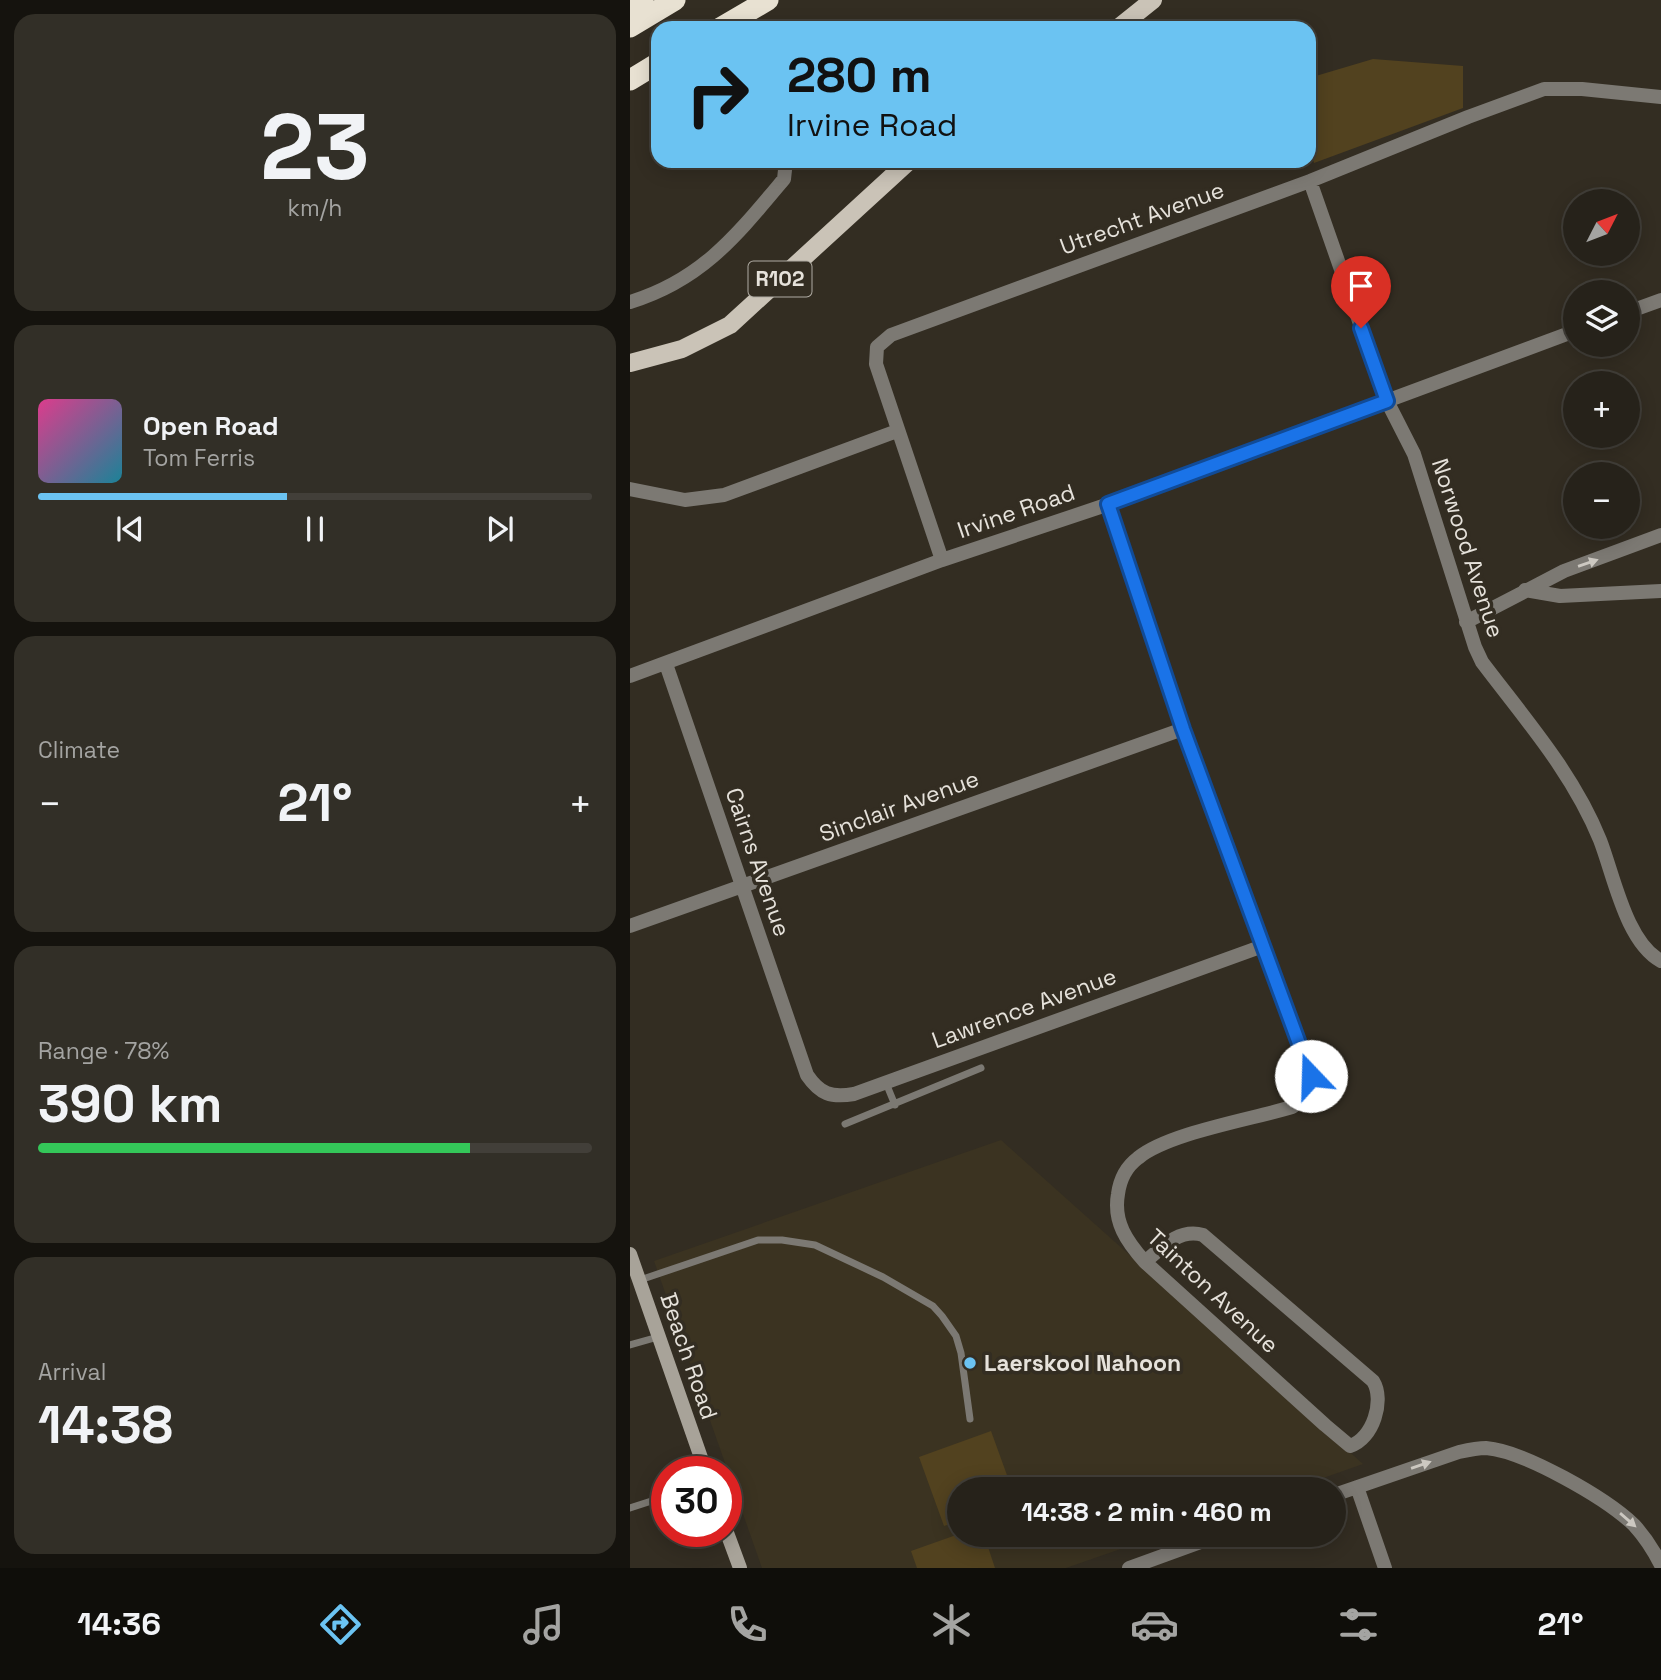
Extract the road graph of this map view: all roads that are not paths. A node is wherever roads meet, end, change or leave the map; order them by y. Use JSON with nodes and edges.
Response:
{"nodes":[{"id":1,"x":643,"y":0,"type":"edge"},
{"id":2,"x":675,"y":0,"type":"edge"},
{"id":3,"x":768,"y":0,"type":"edge"},
{"id":4,"x":1153,"y":0,"type":"edge"},
{"id":5,"x":630,"y":10,"type":"edge"},
{"id":6,"x":732,"y":21,"type":"edge"},
{"id":7,"x":1127,"y":21,"type":"edge"},
{"id":8,"x":630,"y":27,"type":"edge"},
{"id":9,"x":651,"y":68,"type":"edge"},
{"id":10,"x":630,"y":80,"type":"edge"},
{"id":11,"x":1661,"y":97,"type":"edge"},
{"id":12,"x":785,"y":168,"type":"edge"},
{"id":13,"x":901,"y":168,"type":"edge"},
{"id":14,"x":1310,"y":181,"type":"junction"},
{"id":15,"x":1661,"y":300,"type":"edge"},
{"id":16,"x":630,"y":302,"type":"edge"},
{"id":17,"x":1640,"y":308,"type":"edge"},
{"id":18,"x":1563,"y":335,"type":"edge"},
{"id":19,"x":630,"y":363,"type":"edge"},
{"id":20,"x":1387,"y":401,"type":"junction"},
{"id":21,"x":897,"y":431,"type":"junction"},
{"id":22,"x":630,"y":489,"type":"edge"},
{"id":23,"x":1108,"y":504,"type":"junction"},
{"id":24,"x":1661,"y":535,"type":"edge"},
{"id":25,"x":942,"y":560,"type":"junction"},
{"id":26,"x":1525,"y":590,"type":"junction"},
{"id":27,"x":1661,"y":591,"type":"edge"},
{"id":28,"x":1466,"y":622,"type":"junction"},
{"id":29,"x":666,"y":664,"type":"junction"},
{"id":30,"x":630,"y":676,"type":"edge"},
{"id":31,"x":1183,"y":729,"type":"junction"},
{"id":32,"x":744,"y":886,"type":"junction"},
{"id":33,"x":630,"y":926,"type":"edge"},
{"id":34,"x":1263,"y":946,"type":"junction"},
{"id":35,"x":1661,"y":961,"type":"edge"},
{"id":36,"x":981,"y":1068,"type":"dead end"},
{"id":37,"x":807,"y":1075,"type":"joint"},
{"id":38,"x":886,"y":1082,"type":"junction"},
{"id":39,"x":895,"y":1105,"type":"junction"},
{"id":40,"x":845,"y":1124,"type":"dead end"},
{"id":41,"x":630,"y":1254,"type":"edge"},
{"id":42,"x":1145,"y":1262,"type":"junction"},
{"id":43,"x":639,"y":1280,"type":"junction"},
{"id":44,"x":658,"y":1337,"type":"junction"},
{"id":45,"x":630,"y":1345,"type":"edge"},
{"id":46,"x":970,"y":1419,"type":"dead end"},
{"id":47,"x":700,"y":1456,"type":"edge"},
{"id":48,"x":1357,"y":1487,"type":"junction"},
{"id":49,"x":1346,"y":1491,"type":"edge"},
{"id":50,"x":651,"y":1501,"type":"edge"},
{"id":51,"x":630,"y":1508,"type":"edge"},
{"id":52,"x":732,"y":1547,"type":"edge"},
{"id":53,"x":1193,"y":1547,"type":"edge"},
{"id":54,"x":1158,"y":1563,"type":"edge"},
{"id":55,"x":1661,"y":1565,"type":"edge"},
{"id":56,"x":740,"y":1568,"type":"edge"},
{"id":57,"x":1129,"y":1568,"type":"edge"},
{"id":58,"x":1385,"y":1568,"type":"edge"}],
"edges":[{"from":1,"to":5,"type":"highway"},
{"from":2,"to":8,"type":"highway"},
{"from":3,"to":6,"type":"highway"},
{"from":4,"to":7,"type":"main road"},
{"from":9,"to":10,"type":"highway"},
{"from":11,"to":14,"type":"street","name":"Utrecht Avenue"},
{"from":12,"to":16,"type":"street"},
{"from":13,"to":19,"type":"main road","number":"R102"},
{"from":14,"to":20,"type":"street","name":"Norwood Avenue"},
{"from":14,"to":21,"type":"street","name":"Utrecht Avenue"},
{"from":15,"to":17,"type":"street"},
{"from":18,"to":20,"type":"street","name":"Irvine Road"},
{"from":20,"to":23,"type":"street","name":"Irvine Road"},
{"from":20,"to":28,"type":"street","name":"Norwood Avenue"},
{"from":21,"to":22,"type":"street"},
{"from":21,"to":25,"type":"street"},
{"from":23,"to":25,"type":"street","name":"Irvine Road"},
{"from":23,"to":31,"type":"street","name":"Tainton Avenue"},
{"from":26,"to":24,"type":"street","one_way":true},
{"from":25,"to":29,"type":"street","name":"Irvine Road"},
{"from":26,"to":27,"type":"street"},
{"from":26,"to":28,"type":"street"},
{"from":28,"to":35,"type":"street","name":"Norwood Avenue"},
{"from":29,"to":30,"type":"street","name":"Irvine Road"},
{"from":29,"to":32,"type":"street","name":"Cairns Avenue"},
{"from":31,"to":32,"type":"street","name":"Sinclair Avenue"},
{"from":31,"to":34,"type":"street","name":"Tainton Avenue"},
{"from":32,"to":33,"type":"street","name":"Sinclair Avenue"},
{"from":32,"to":37,"type":"street","name":"Cairns Avenue"},
{"from":34,"to":38,"type":"street","name":"Lawrence Avenue"},
{"from":34,"to":42,"type":"street","name":"Tainton Avenue"},
{"from":36,"to":39,"type":"lane"},
{"from":37,"to":38,"type":"street","name":"Lawrence Avenue"},
{"from":38,"to":39,"type":"lane"},
{"from":39,"to":40,"type":"lane"},
{"from":41,"to":43,"type":"street","name":"Beach Road"},
{"from":42,"to":42,"type":"street","name":"Tainton Avenue"},
{"from":43,"to":44,"type":"street","name":"Beach Road"},
{"from":43,"to":46,"type":"lane"},
{"from":44,"to":45,"type":"lane"},
{"from":44,"to":47,"type":"street","name":"Beach Road"},
{"from":48,"to":49,"type":"street"},
{"from":48,"to":55,"type":"street","one_way":true},
{"from":48,"to":58,"type":"street"},
{"from":50,"to":51,"type":"lane"},
{"from":52,"to":56,"type":"street"},
{"from":53,"to":54,"type":"street"},
{"from":54,"to":57,"type":"street"}]}
